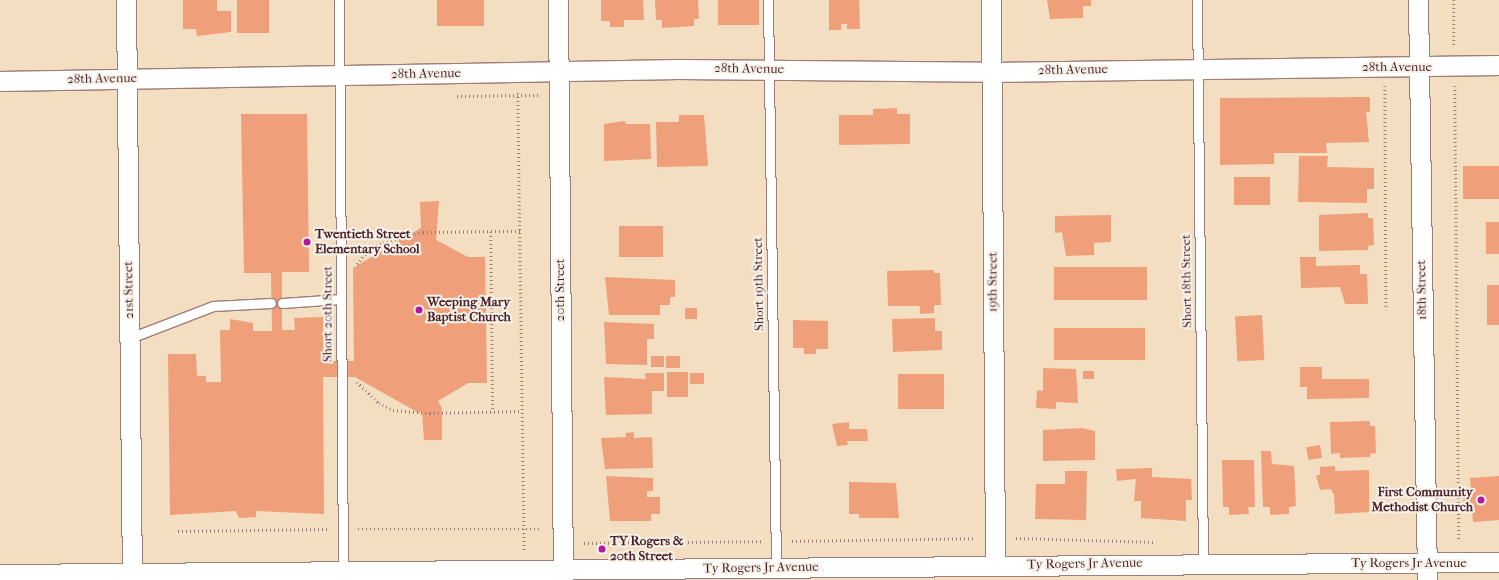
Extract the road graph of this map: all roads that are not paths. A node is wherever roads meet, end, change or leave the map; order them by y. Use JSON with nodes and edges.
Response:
{"nodes":[{"id":1,"x":126,"y":0,"type":"edge"},
{"id":2,"x":339,"y":0,"type":"edge"},
{"id":3,"x":558,"y":0,"type":"edge"},
{"id":4,"x":768,"y":0,"type":"edge"},
{"id":5,"x":990,"y":0,"type":"edge"},
{"id":6,"x":1197,"y":0,"type":"edge"},
{"id":7,"x":1418,"y":0,"type":"edge"},
{"id":8,"x":1499,"y":65,"type":"edge"},
{"id":9,"x":1198,"y":67,"type":"junction"},
{"id":10,"x":1418,"y":67,"type":"junction"},
{"id":11,"x":769,"y":70,"type":"junction"},
{"id":12,"x":559,"y":72,"type":"junction"},
{"id":13,"x":991,"y":72,"type":"junction"},
{"id":14,"x":339,"y":75,"type":"junction"},
{"id":15,"x":127,"y":78,"type":"junction"},
{"id":16,"x":0,"y":81,"type":"edge"},
{"id":17,"x":341,"y":299,"type":"junction"},
{"id":18,"x":271,"y":303,"type":"dead end"},
{"id":19,"x":282,"y":303,"type":"dead end"},
{"id":20,"x":130,"y":338,"type":"junction"},
{"id":21,"x":1203,"y":562,"type":"junction"},
{"id":22,"x":1499,"y":562,"type":"edge"},
{"id":23,"x":995,"y":565,"type":"junction"},
{"id":24,"x":776,"y":568,"type":"junction"},
{"id":25,"x":1427,"y":572,"type":"edge"},
{"id":26,"x":0,"y":574,"type":"edge"},
{"id":27,"x":563,"y":575,"type":"edge"},
{"id":28,"x":343,"y":576,"type":"edge"},
{"id":29,"x":132,"y":577,"type":"edge"}],
"edges":[{"from":1,"to":15,"type":"street","name":"21st Street"},
{"from":2,"to":14,"type":"lane","name":"Short 20th Street"},
{"from":3,"to":12,"type":"street","name":"20th Street"},
{"from":4,"to":11,"type":"lane","name":"Short 19th Street"},
{"from":5,"to":13,"type":"street","name":"19th Street"},
{"from":6,"to":9,"type":"lane","name":"Short 18th Street"},
{"from":7,"to":10,"type":"street","name":"18th Street"},
{"from":8,"to":10,"type":"street","name":"28th Avenue"},
{"from":9,"to":10,"type":"street","name":"28th Avenue"},
{"from":9,"to":13,"type":"street","name":"28th Avenue"},
{"from":9,"to":21,"type":"lane","name":"Short 18th Street"},
{"from":10,"to":25,"type":"street","name":"18th Street"},
{"from":11,"to":12,"type":"street","name":"28th Avenue"},
{"from":11,"to":13,"type":"street","name":"28th Avenue"},
{"from":11,"to":24,"type":"lane","name":"Short 19th Street"},
{"from":12,"to":14,"type":"street","name":"28th Avenue"},
{"from":12,"to":27,"type":"street","name":"20th Street"},
{"from":13,"to":23,"type":"street","name":"19th Street"},
{"from":14,"to":15,"type":"street","name":"28th Avenue"},
{"from":14,"to":17,"type":"lane","name":"Short 20th Street"},
{"from":15,"to":16,"type":"street","name":"28th Avenue"},
{"from":15,"to":20,"type":"street","name":"21st Street"},
{"from":17,"to":19,"type":"lane"},
{"from":17,"to":28,"type":"lane","name":"Short 20th Street"},
{"from":18,"to":20,"type":"lane"},
{"from":20,"to":29,"type":"street","name":"21st Street"},
{"from":21,"to":23,"type":"street","name":"Ty Rogers Jr Avenue"},
{"from":21,"to":25,"type":"street","name":"Ty Rogers Jr Avenue"},
{"from":22,"to":25,"type":"street","name":"Ty Rogers Jr Avenue"},
{"from":23,"to":24,"type":"street","name":"Ty Rogers Jr Avenue"},
{"from":24,"to":27,"type":"street","name":"Ty Rogers Jr Avenue"},
{"from":26,"to":29,"type":"street","name":"Ty Rogers Jr Avenue"},
{"from":27,"to":28,"type":"street","name":"Ty Rogers Jr Avenue"},
{"from":28,"to":29,"type":"street","name":"Ty Rogers Jr Avenue"}]}
